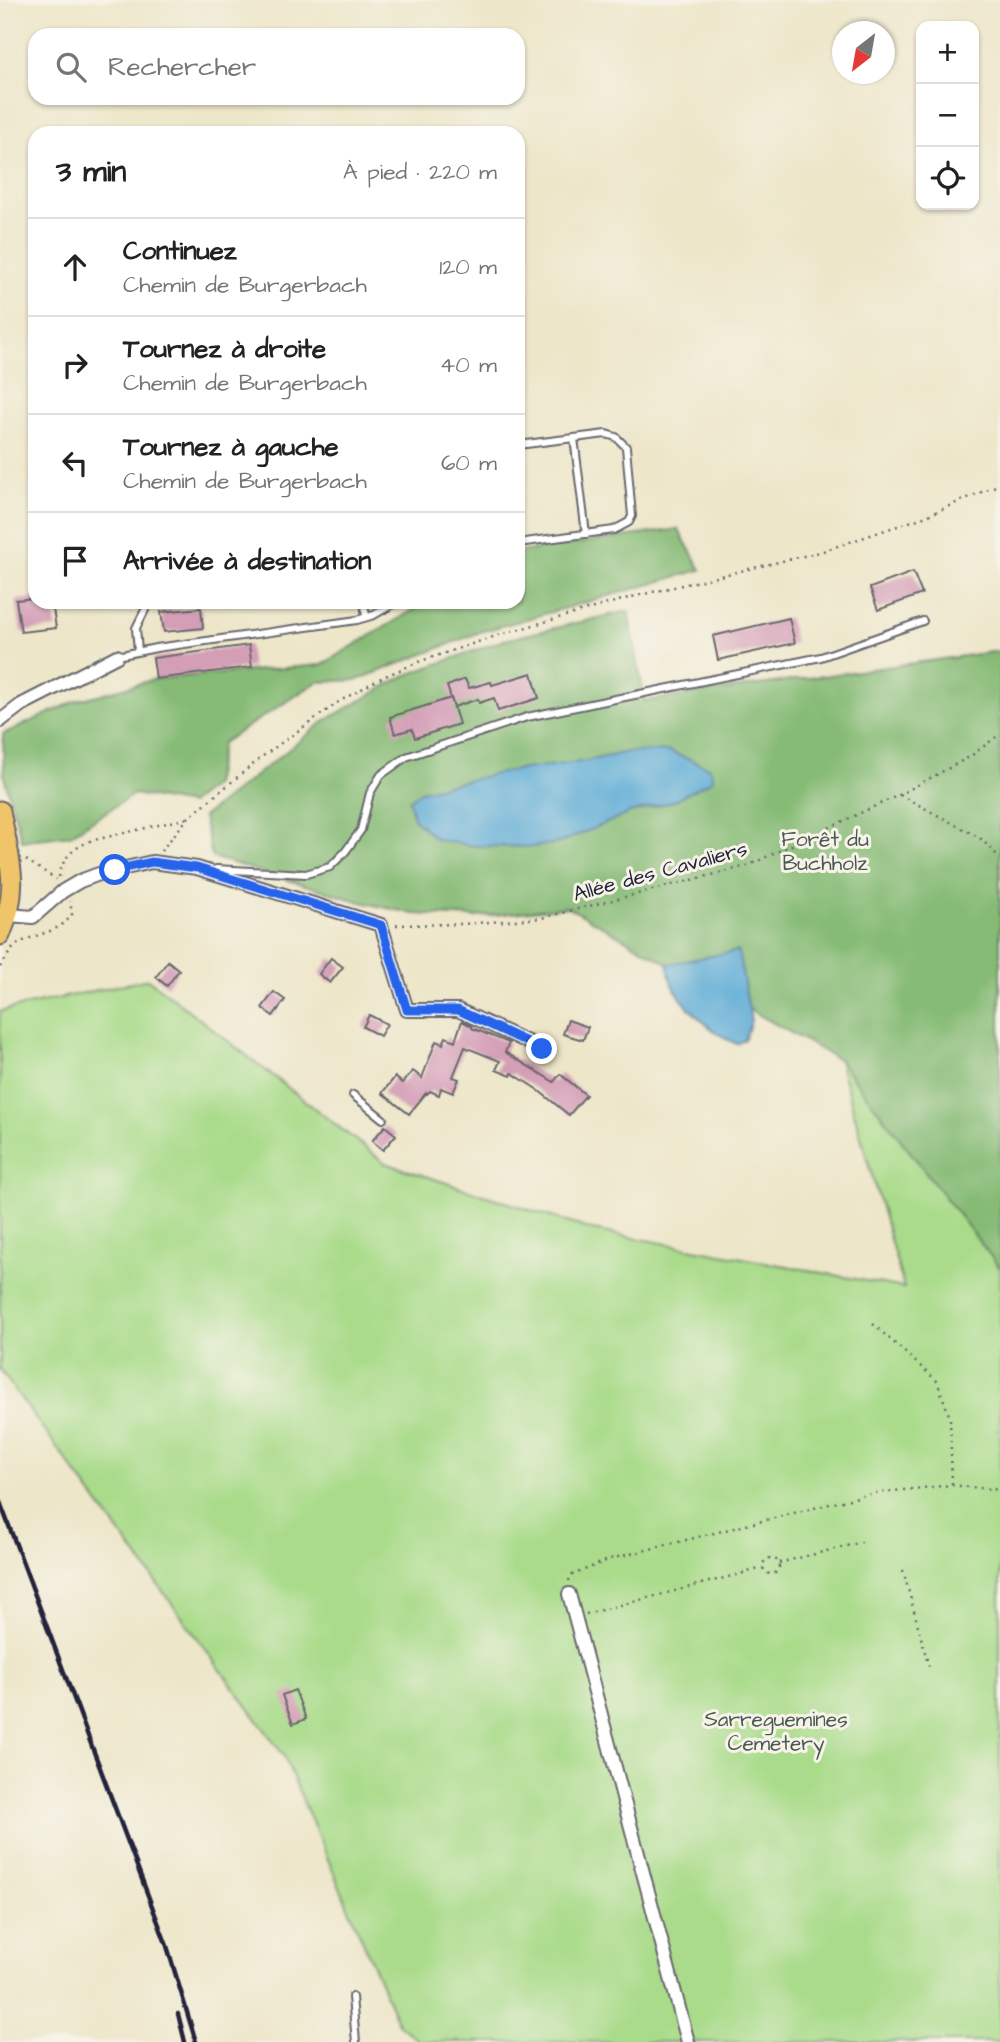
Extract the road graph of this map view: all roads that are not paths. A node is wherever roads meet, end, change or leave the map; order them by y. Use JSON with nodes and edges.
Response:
{"nodes":[{"id":1,"x":574,"y":438,"type":"junction"},
{"id":2,"x":525,"y":444,"type":"edge"},
{"id":3,"x":586,"y":534,"type":"junction"},
{"id":4,"x":525,"y":542,"type":"edge"},
{"id":5,"x":146,"y":609,"type":"edge"},
{"id":6,"x":365,"y":609,"type":"edge"},
{"id":7,"x":383,"y":609,"type":"edge"},
{"id":8,"x":366,"y":617,"type":"junction"},
{"id":9,"x":923,"y":621,"type":"dead end"},
{"id":10,"x":138,"y":651,"type":"junction"},
{"id":11,"x":117,"y":656,"type":"joint"},
{"id":12,"x":0,"y":721,"type":"edge"},
{"id":13,"x":0,"y":811,"type":"edge"},
{"id":14,"x":197,"y":868,"type":"junction"},
{"id":15,"x":9,"y":915,"type":"junction"},
{"id":16,"x":0,"y":934,"type":"edge"},
{"id":17,"x":542,"y":1049,"type":"dead end"},
{"id":18,"x":353,"y":1095,"type":"dead end"},
{"id":19,"x":383,"y":1119,"type":"dead end"},
{"id":20,"x":569,"y":1594,"type":"road end"},
{"id":21,"x":352,"y":1997,"type":"dead end"},
{"id":22,"x":356,"y":2042,"type":"edge"},
{"id":23,"x":688,"y":2042,"type":"edge"}],
"edges":[{"from":1,"to":2,"type":"lane"},
{"from":1,"to":3,"type":"lane"},
{"from":1,"to":3,"type":"lane"},
{"from":3,"to":4,"type":"lane"},
{"from":5,"to":10,"type":"lane"},
{"from":6,"to":8,"type":"lane"},
{"from":7,"to":8,"type":"lane"},
{"from":8,"to":10,"type":"lane"},
{"from":9,"to":14,"type":"lane"},
{"from":10,"to":11,"type":"lane"},
{"from":11,"to":12,"type":"street"},
{"from":13,"to":15,"type":"main road"},
{"from":14,"to":15,"type":"street"},
{"from":14,"to":17,"type":"street"},
{"from":15,"to":16,"type":"main road"},
{"from":18,"to":19,"type":"lane"},
{"from":20,"to":23,"type":"street"},
{"from":21,"to":22,"type":"lane"}]}
